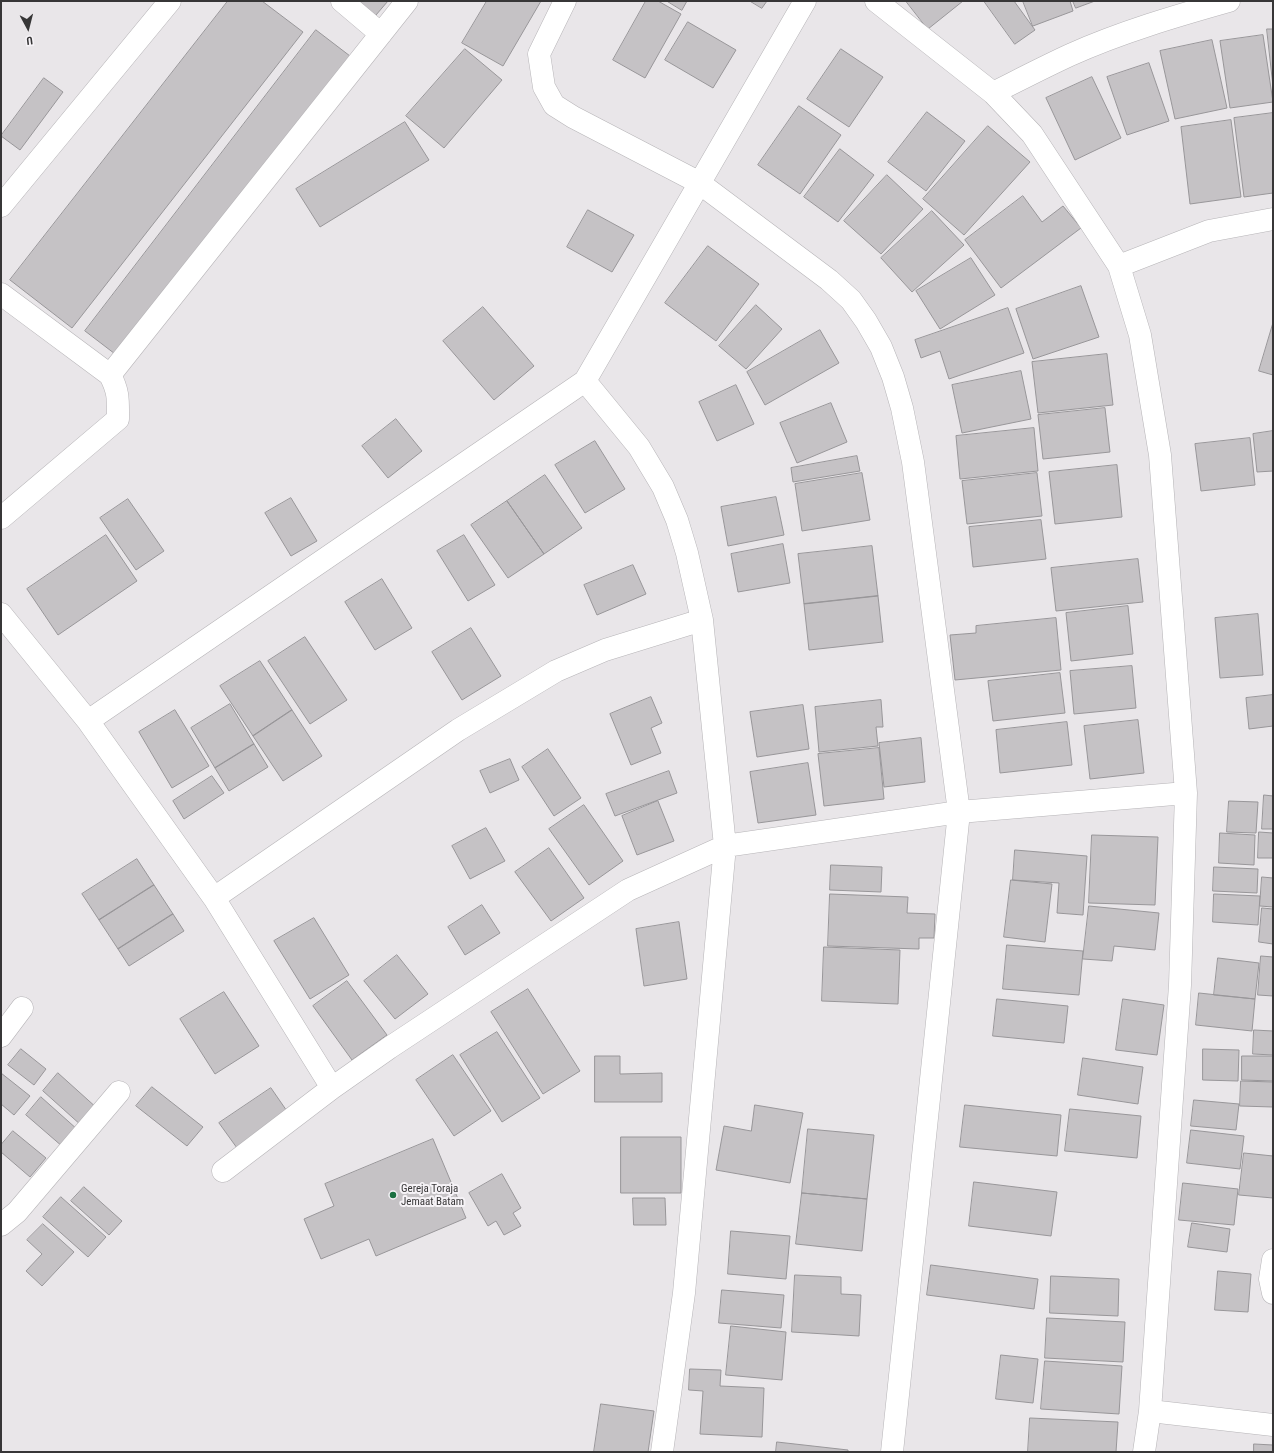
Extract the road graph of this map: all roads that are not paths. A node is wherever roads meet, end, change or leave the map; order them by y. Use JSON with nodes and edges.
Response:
{"nodes":[{"id":1,"x":170,"y":1,"type":"edge"},
{"id":2,"x":342,"y":1,"type":"edge"},
{"id":3,"x":407,"y":1,"type":"edge"},
{"id":4,"x":565,"y":1,"type":"edge"},
{"id":5,"x":805,"y":1,"type":"edge"},
{"id":6,"x":876,"y":1,"type":"edge"},
{"id":7,"x":1230,"y":1,"type":"edge"},
{"id":8,"x":381,"y":34,"type":"junction"},
{"id":9,"x":993,"y":93,"type":"junction"},
{"id":10,"x":698,"y":182,"type":"junction"},
{"id":11,"x":1,"y":206,"type":"edge"},
{"id":12,"x":1273,"y":219,"type":"edge"},
{"id":13,"x":1119,"y":266,"type":"junction"},
{"id":14,"x":1,"y":294,"type":"edge"},
{"id":15,"x":110,"y":375,"type":"junction"},
{"id":16,"x":585,"y":381,"type":"junction"},
{"id":17,"x":1,"y":518,"type":"edge"},
{"id":18,"x":1,"y":614,"type":"edge"},
{"id":19,"x":702,"y":620,"type":"junction"},
{"id":20,"x":88,"y":721,"type":"junction"},
{"id":21,"x":1186,"y":793,"type":"junction"},
{"id":22,"x":959,"y":812,"type":"junction"},
{"id":23,"x":724,"y":846,"type":"junction"},
{"id":24,"x":214,"y":898,"type":"junction"},
{"id":25,"x":22,"y":1008,"type":"dead end"},
{"id":26,"x":1,"y":1036,"type":"edge"},
{"id":27,"x":332,"y":1088,"type":"junction"},
{"id":28,"x":119,"y":1092,"type":"dead end"},
{"id":29,"x":223,"y":1171,"type":"dead end"},
{"id":30,"x":1,"y":1226,"type":"edge"},
{"id":31,"x":1273,"y":1260,"type":"edge"},
{"id":32,"x":1273,"y":1293,"type":"edge"},
{"id":33,"x":1150,"y":1411,"type":"junction"},
{"id":34,"x":1273,"y":1425,"type":"edge"},
{"id":35,"x":662,"y":1452,"type":"edge"},
{"id":36,"x":892,"y":1452,"type":"edge"},
{"id":37,"x":1144,"y":1452,"type":"edge"}],
"edges":[{"from":1,"to":11,"type":"street"},
{"from":2,"to":8,"type":"street"},
{"from":3,"to":8,"type":"street"},
{"from":4,"to":10,"type":"street"},
{"from":5,"to":10,"type":"street"},
{"from":6,"to":9,"type":"street"},
{"from":7,"to":9,"type":"street"},
{"from":8,"to":15,"type":"street"},
{"from":9,"to":13,"type":"street"},
{"from":10,"to":16,"type":"street"},
{"from":10,"to":22,"type":"street"},
{"from":12,"to":13,"type":"street"},
{"from":13,"to":21,"type":"street"},
{"from":14,"to":15,"type":"street"},
{"from":15,"to":17,"type":"street"},
{"from":16,"to":19,"type":"street"},
{"from":16,"to":20,"type":"street"},
{"from":18,"to":20,"type":"street"},
{"from":19,"to":23,"type":"street"},
{"from":19,"to":24,"type":"street"},
{"from":20,"to":24,"type":"street"},
{"from":21,"to":22,"type":"street"},
{"from":21,"to":33,"type":"street"},
{"from":22,"to":23,"type":"street"},
{"from":22,"to":36,"type":"street"},
{"from":23,"to":27,"type":"street"},
{"from":23,"to":35,"type":"street"},
{"from":24,"to":27,"type":"street"},
{"from":25,"to":26,"type":"street"},
{"from":27,"to":29,"type":"street"},
{"from":28,"to":30,"type":"street"},
{"from":31,"to":32,"type":"street"},
{"from":33,"to":34,"type":"street"},
{"from":33,"to":37,"type":"street"}]}
